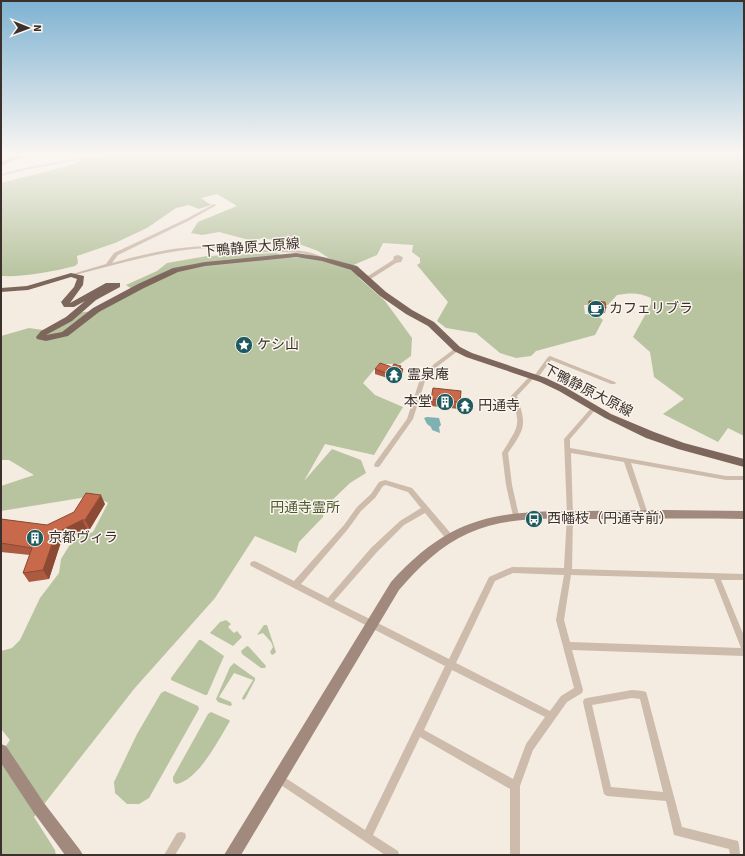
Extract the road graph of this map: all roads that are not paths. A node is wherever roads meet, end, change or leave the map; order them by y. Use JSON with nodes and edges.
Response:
{"nodes":[{"id":1,"x":214,"y":205,"type":"dead end"},
{"id":2,"x":405,"y":252,"type":"dead end"},
{"id":3,"x":323,"y":259,"type":"junction"},
{"id":4,"x":108,"y":265,"type":"junction"},
{"id":5,"x":70,"y":275,"type":"junction"},
{"id":6,"x":367,"y":279,"type":"junction"},
{"id":7,"x":1,"y":290,"type":"edge"},
{"id":8,"x":457,"y":348,"type":"junction"},
{"id":9,"x":533,"y":377,"type":"junction"},
{"id":10,"x":613,"y":384,"type":"dead end"},
{"id":11,"x":594,"y":408,"type":"junction"},
{"id":12,"x":568,"y":450,"type":"junction"},
{"id":13,"x":627,"y":460,"type":"junction"},
{"id":14,"x":744,"y":463,"type":"edge"},
{"id":15,"x":376,"y":465,"type":"dead end"},
{"id":16,"x":744,"y":478,"type":"edge"},
{"id":17,"x":426,"y":509,"type":"junction"},
{"id":18,"x":645,"y":514,"type":"junction"},
{"id":19,"x":570,"y":515,"type":"junction"},
{"id":20,"x":744,"y":515,"type":"edge"},
{"id":21,"x":516,"y":516,"type":"junction"},
{"id":22,"x":450,"y":538,"type":"junction"},
{"id":23,"x":254,"y":564,"type":"dead end"},
{"id":24,"x":568,"y":571,"type":"junction"},
{"id":25,"x":716,"y":576,"type":"junction"},
{"id":26,"x":744,"y":577,"type":"edge"},
{"id":27,"x":295,"y":585,"type":"junction"},
{"id":28,"x":329,"y":602,"type":"junction"},
{"id":29,"x":372,"y":624,"type":"junction"},
{"id":30,"x":567,"y":646,"type":"junction"},
{"id":31,"x":744,"y":646,"type":"edge"},
{"id":32,"x":744,"y":652,"type":"edge"},
{"id":33,"x":450,"y":664,"type":"junction"},
{"id":34,"x":579,"y":690,"type":"junction"},
{"id":35,"x":587,"y":702,"type":"junction"},
{"id":36,"x":551,"y":716,"type":"junction"},
{"id":37,"x":419,"y":732,"type":"junction"},
{"id":38,"x":1,"y":751,"type":"edge"},
{"id":39,"x":278,"y":778,"type":"junction"},
{"id":40,"x":515,"y":786,"type":"junction"},
{"id":41,"x":670,"y":797,"type":"junction"},
{"id":42,"x":181,"y":837,"type":"dead end"},
{"id":43,"x":367,"y":837,"type":"junction"},
{"id":44,"x":75,"y":855,"type":"edge"},
{"id":45,"x":169,"y":855,"type":"edge"},
{"id":46,"x":232,"y":855,"type":"edge"},
{"id":47,"x":394,"y":855,"type":"edge"},
{"id":48,"x":515,"y":855,"type":"edge"},
{"id":49,"x":735,"y":855,"type":"edge"}],
"edges":[{"from":1,"to":4,"type":"street"},
{"from":2,"to":6,"type":"street"},
{"from":3,"to":4,"type":"street"},
{"from":3,"to":5,"type":"main road","name":"下鴨静原大原線"},
{"from":3,"to":6,"type":"main road","name":"下鴨静原大原線"},
{"from":4,"to":5,"type":"street"},
{"from":5,"to":7,"type":"main road"},
{"from":6,"to":8,"type":"main road","name":"下鴨静原大原線"},
{"from":8,"to":9,"type":"main road","name":"下鴨静原大原線"},
{"from":8,"to":15,"type":"street"},
{"from":9,"to":10,"type":"street"},
{"from":9,"to":11,"type":"main road","name":"下鴨静原大原線"},
{"from":9,"to":21,"type":"street"},
{"from":11,"to":12,"type":"street"},
{"from":11,"to":14,"type":"main road","name":"下鴨静原大原線"},
{"from":12,"to":13,"type":"street"},
{"from":12,"to":19,"type":"street"},
{"from":13,"to":16,"type":"street"},
{"from":13,"to":18,"type":"street"},
{"from":17,"to":22,"type":"street"},
{"from":17,"to":27,"type":"street"},
{"from":17,"to":28,"type":"street"},
{"from":18,"to":19,"type":"street"},
{"from":18,"to":20,"type":"street"},
{"from":19,"to":21,"type":"street"},
{"from":19,"to":24,"type":"street"},
{"from":21,"to":22,"type":"street"},
{"from":22,"to":29,"type":"street"},
{"from":23,"to":27,"type":"street"},
{"from":24,"to":25,"type":"street"},
{"from":24,"to":30,"type":"street"},
{"from":24,"to":33,"type":"street"},
{"from":25,"to":26,"type":"street"},
{"from":25,"to":31,"type":"street"},
{"from":27,"to":28,"type":"street"},
{"from":28,"to":29,"type":"street"},
{"from":29,"to":33,"type":"street"},
{"from":29,"to":39,"type":"street"},
{"from":30,"to":32,"type":"street"},
{"from":30,"to":34,"type":"street"},
{"from":33,"to":36,"type":"street"},
{"from":33,"to":37,"type":"street"},
{"from":34,"to":35,"type":"street"},
{"from":34,"to":36,"type":"street"},
{"from":35,"to":41,"type":"street"},
{"from":35,"to":41,"type":"street"},
{"from":36,"to":40,"type":"street"},
{"from":37,"to":40,"type":"street"},
{"from":37,"to":43,"type":"street"},
{"from":38,"to":44,"type":"street"},
{"from":39,"to":43,"type":"street"},
{"from":39,"to":46,"type":"street"},
{"from":40,"to":48,"type":"street"},
{"from":41,"to":49,"type":"street"},
{"from":42,"to":45,"type":"street"},
{"from":43,"to":47,"type":"street"}]}
